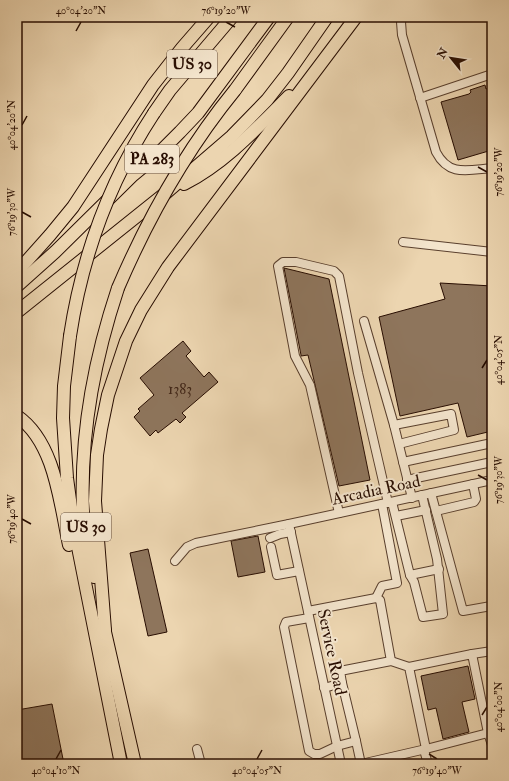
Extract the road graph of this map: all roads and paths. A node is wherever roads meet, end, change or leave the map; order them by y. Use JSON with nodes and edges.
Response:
{"nodes":[{"id":1,"x":210,"y":17,"type":"edge"},
{"id":2,"x":232,"y":17,"type":"edge"},
{"id":3,"x":270,"y":17,"type":"edge"},
{"id":4,"x":288,"y":17,"type":"edge"},
{"id":5,"x":327,"y":17,"type":"edge"},
{"id":6,"x":356,"y":17,"type":"edge"},
{"id":7,"x":403,"y":17,"type":"edge"},
{"id":8,"x":324,"y":59,"type":"junction"},
{"id":9,"x":492,"y":74,"type":"edge"},
{"id":10,"x":420,"y":98,"type":"junction"},
{"id":11,"x":492,"y":168,"type":"edge"},
{"id":12,"x":167,"y":192,"type":"junction"},
{"id":13,"x":403,"y":242,"type":"dead end"},
{"id":14,"x":492,"y":252,"type":"edge"},
{"id":15,"x":17,"y":272,"type":"edge"},
{"id":16,"x":17,"y":286,"type":"edge"},
{"id":17,"x":17,"y":312,"type":"edge"},
{"id":18,"x":364,"y":321,"type":"dead end"},
{"id":19,"x":17,"y":416,"type":"edge"},
{"id":20,"x":394,"y":425,"type":"junction"},
{"id":21,"x":492,"y":442,"type":"edge"},
{"id":22,"x":399,"y":444,"type":"junction"},
{"id":23,"x":403,"y":462,"type":"junction"},
{"id":24,"x":492,"y":462,"type":"edge"},
{"id":25,"x":407,"y":480,"type":"junction"},
{"id":26,"x":492,"y":480,"type":"edge"},
{"id":27,"x":473,"y":484,"type":"junction"},
{"id":28,"x":431,"y":493,"type":"junction"},
{"id":29,"x":422,"y":495,"type":"junction"},
{"id":30,"x":412,"y":498,"type":"junction"},
{"id":31,"x":387,"y":503,"type":"junction"},
{"id":32,"x":426,"y":510,"type":"junction"},
{"id":33,"x":436,"y":511,"type":"junction"},
{"id":34,"x":339,"y":513,"type":"junction"},
{"id":35,"x":396,"y":516,"type":"junction"},
{"id":36,"x":290,"y":528,"type":"junction"},
{"id":37,"x":270,"y":538,"type":"dead end"},
{"id":38,"x":271,"y":547,"type":"dead end"},
{"id":39,"x":175,"y":561,"type":"dead end"},
{"id":40,"x":439,"y":569,"type":"junction"},
{"id":41,"x":299,"y":571,"type":"junction"},
{"id":42,"x":410,"y":575,"type":"junction"},
{"id":43,"x":376,"y":598,"type":"junction"},
{"id":44,"x":491,"y":606,"type":"edge"},
{"id":45,"x":308,"y":615,"type":"junction"},
{"id":46,"x":94,"y":624,"type":"junction"},
{"id":47,"x":105,"y":630,"type":"junction"},
{"id":48,"x":492,"y":651,"type":"edge"},
{"id":49,"x":472,"y":654,"type":"junction"},
{"id":50,"x":391,"y":661,"type":"junction"},
{"id":51,"x":409,"y":667,"type":"junction"},
{"id":52,"x":342,"y":683,"type":"junction"},
{"id":53,"x":324,"y":688,"type":"junction"},
{"id":54,"x":491,"y":739,"type":"edge"},
{"id":55,"x":356,"y":741,"type":"junction"},
{"id":56,"x":337,"y":746,"type":"junction"},
{"id":57,"x":197,"y":749,"type":"dead end"},
{"id":58,"x":425,"y":750,"type":"junction"},
{"id":59,"x":386,"y":761,"type":"edge"},
{"id":60,"x":121,"y":764,"type":"edge"},
{"id":61,"x":135,"y":764,"type":"edge"},
{"id":62,"x":201,"y":764,"type":"edge"},
{"id":63,"x":341,"y":764,"type":"edge"},
{"id":64,"x":428,"y":764,"type":"edge"}],
"edges":[{"from":1,"to":15,"type":"highway"},
{"from":2,"to":46,"type":"highway","number":"US 30","bridge":true},
{"from":3,"to":16,"type":"highway","number":"PA 283"},
{"from":4,"to":47,"type":"highway","number":"US 30","bridge":true},
{"from":5,"to":12,"type":"highway","number":"PA 283"},
{"from":6,"to":8,"type":"highway"},
{"from":7,"to":10,"type":"street"},
{"from":8,"to":12,"type":"highway"},
{"from":8,"to":47,"type":"highway"},
{"from":9,"to":10,"type":"street"},
{"from":10,"to":11,"type":"street"},
{"from":12,"to":17,"type":"highway","number":"PA 283"},
{"from":13,"to":14,"type":"street"},
{"from":18,"to":20,"type":"street"},
{"from":19,"to":46,"type":"highway"},
{"from":20,"to":22,"type":"street"},
{"from":20,"to":22,"type":"street"},
{"from":21,"to":23,"type":"street"},
{"from":22,"to":23,"type":"street"},
{"from":23,"to":25,"type":"street"},
{"from":24,"to":25,"type":"street"},
{"from":25,"to":30,"type":"street"},
{"from":26,"to":27,"type":"street","name":"Arcadia Road"},
{"from":27,"to":28,"type":"street","name":"Arcadia Road"},
{"from":27,"to":33,"type":"street"},
{"from":28,"to":29,"type":"street","name":"Arcadia Road"},
{"from":28,"to":33,"type":"street"},
{"from":29,"to":30,"type":"street","name":"Arcadia Road"},
{"from":29,"to":32,"type":"street"},
{"from":30,"to":31,"type":"street","name":"Arcadia Road"},
{"from":31,"to":34,"type":"street","name":"Arcadia Road"},
{"from":31,"to":34,"type":"street"},
{"from":31,"to":35,"type":"street"},
{"from":31,"to":43,"type":"street"},
{"from":32,"to":35,"type":"street"},
{"from":32,"to":40,"type":"street"},
{"from":33,"to":44,"type":"street"},
{"from":34,"to":36,"type":"street","name":"Arcadia Road"},
{"from":35,"to":42,"type":"street"},
{"from":36,"to":37,"type":"street"},
{"from":36,"to":39,"type":"street"},
{"from":36,"to":41,"type":"street","name":"Service Road"},
{"from":38,"to":41,"type":"street"},
{"from":40,"to":42,"type":"street"},
{"from":40,"to":42,"type":"street"},
{"from":41,"to":45,"type":"street","name":"Service Road"},
{"from":43,"to":45,"type":"street"},
{"from":43,"to":50,"type":"street"},
{"from":45,"to":53,"type":"street","name":"Service Road"},
{"from":45,"to":56,"type":"street"},
{"from":46,"to":60,"type":"highway","number":"US 30"},
{"from":47,"to":61,"type":"highway","number":"US 30"},
{"from":48,"to":49,"type":"street"},
{"from":49,"to":51,"type":"street"},
{"from":49,"to":54,"type":"street"},
{"from":50,"to":51,"type":"street"},
{"from":50,"to":52,"type":"street"},
{"from":51,"to":58,"type":"street"},
{"from":52,"to":53,"type":"street"},
{"from":52,"to":55,"type":"street"},
{"from":53,"to":56,"type":"street","name":"Service Road"},
{"from":54,"to":58,"type":"street"},
{"from":55,"to":56,"type":"street"},
{"from":55,"to":59,"type":"street"},
{"from":56,"to":63,"type":"street","name":"Service Road"},
{"from":57,"to":62,"type":"street"},
{"from":58,"to":59,"type":"street"},
{"from":58,"to":64,"type":"street"}]}
